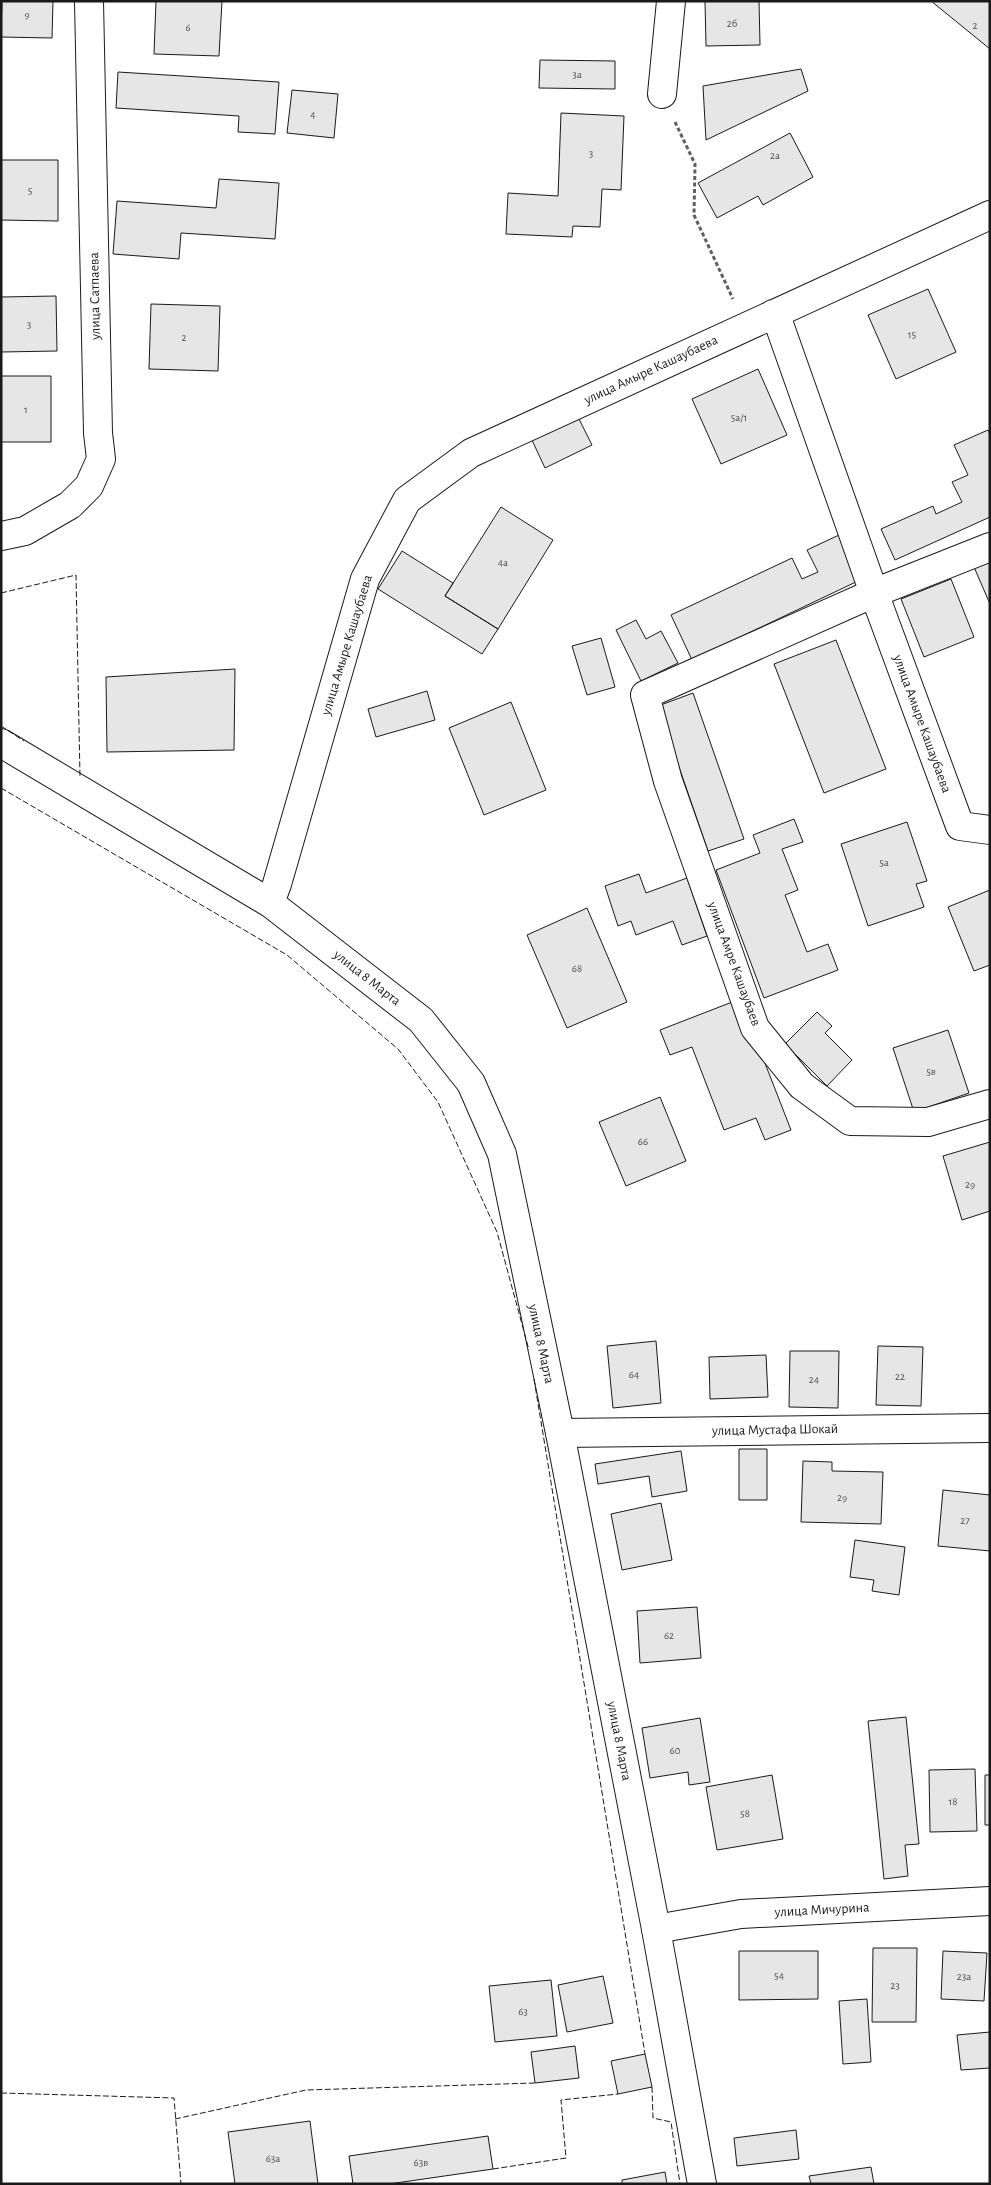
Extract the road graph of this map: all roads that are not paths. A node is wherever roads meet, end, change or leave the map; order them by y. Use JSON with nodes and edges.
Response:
{"nodes":[{"id":1,"x":89,"y":1,"type":"edge"},
{"id":2,"x":671,"y":1,"type":"edge"},
{"id":3,"x":662,"y":94,"type":"road end"},
{"id":4,"x":990,"y":215,"type":"edge"},
{"id":5,"x":773,"y":314,"type":"junction"},
{"id":6,"x":1,"y":536,"type":"edge"},
{"id":7,"x":990,"y":547,"type":"edge"},
{"id":8,"x":874,"y":593,"type":"junction"},
{"id":9,"x":1,"y":743,"type":"edge"},
{"id":10,"x":990,"y":830,"type":"edge"},
{"id":11,"x":270,"y":903,"type":"junction"},
{"id":12,"x":990,"y":1104,"type":"edge"},
{"id":13,"x":990,"y":1428,"type":"edge"},
{"id":14,"x":560,"y":1433,"type":"junction"},
{"id":15,"x":990,"y":1901,"type":"edge"},
{"id":16,"x":656,"y":1929,"type":"junction"},
{"id":17,"x":702,"y":2184,"type":"edge"}],
"edges":[{"from":1,"to":6,"type":"street","name":"улица Сатпаева"},
{"from":2,"to":3,"type":"street"},
{"from":4,"to":5,"type":"street","name":"улица Амыре Кашаубаева"},
{"from":5,"to":8,"type":"street","name":"улица Амыре Кашаубаева"},
{"from":5,"to":11,"type":"street","name":"улица Амыре Кашаубаева"},
{"from":7,"to":8,"type":"street"},
{"from":8,"to":10,"type":"street","name":"улица Амыре Кашаубаева"},
{"from":8,"to":12,"type":"street","name":"улица Амре Кашаубаев"},
{"from":9,"to":11,"type":"street","name":"улица 8 Марта"},
{"from":11,"to":14,"type":"street","name":"улица 8 Марта"},
{"from":13,"to":14,"type":"street","name":"улица Мустафа Шокай"},
{"from":14,"to":16,"type":"street","name":"улица 8 Марта"},
{"from":15,"to":16,"type":"street","name":"улица Мичурина"},
{"from":16,"to":17,"type":"street","name":"улица 8 Марта"}]}
